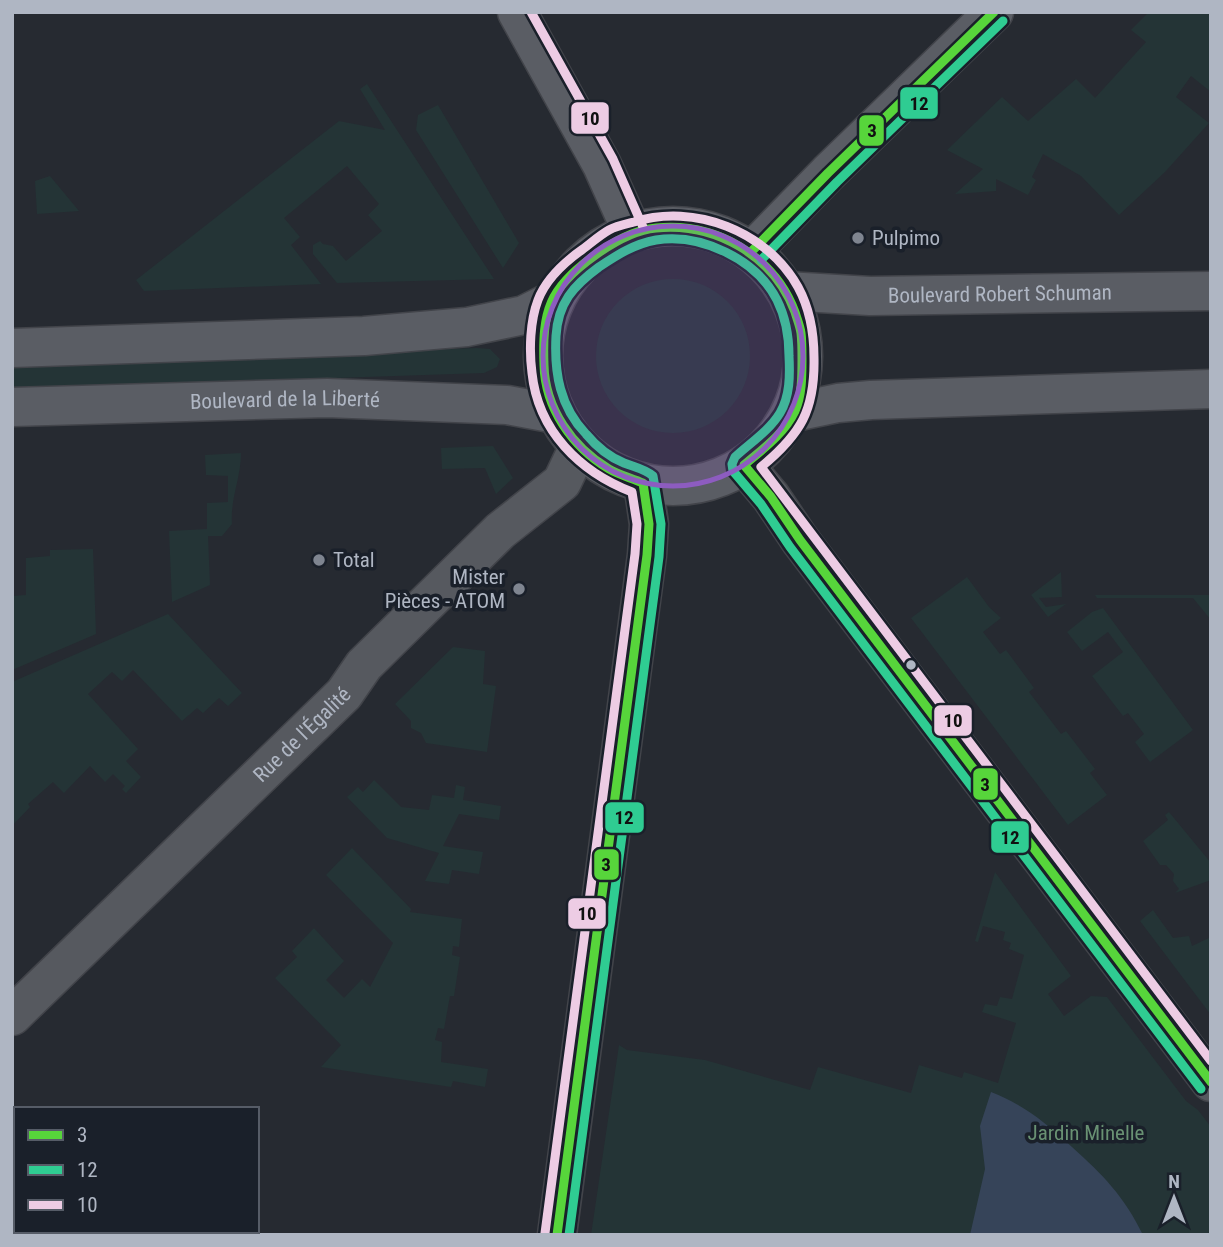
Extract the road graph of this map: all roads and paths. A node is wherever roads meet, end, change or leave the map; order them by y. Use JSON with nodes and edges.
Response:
{"nodes":[{"id":1,"x":517,"y":12,"type":"edge"},
{"id":2,"x":994,"y":12,"type":"edge"},
{"id":3,"x":632,"y":232,"type":"junction"},
{"id":4,"x":752,"y":251,"type":"junction"},
{"id":5,"x":786,"y":291,"type":"junction"},
{"id":6,"x":1211,"y":291,"type":"edge"},
{"id":7,"x":550,"y":302,"type":"junction"},
{"id":8,"x":12,"y":348,"type":"edge"},
{"id":9,"x":1211,"y":389,"type":"edge"},
{"id":10,"x":12,"y":407,"type":"edge"},
{"id":11,"x":795,"y":411,"type":"junction"},
{"id":12,"x":556,"y":414,"type":"junction"},
{"id":13,"x":579,"y":446,"type":"junction"},
{"id":14,"x":744,"y":465,"type":"junction"},
{"id":15,"x":643,"y":482,"type":"junction"},
{"id":16,"x":12,"y":1016,"type":"edge"},
{"id":17,"x":1211,"y":1082,"type":"edge"},
{"id":18,"x":557,"y":1235,"type":"edge"}],
"edges":[{"from":1,"to":3,"type":"main road"},
{"from":2,"to":4,"type":"main road"},
{"from":3,"to":4,"type":"main road"},
{"from":3,"to":7,"type":"main road"},
{"from":4,"to":5,"type":"main road"},
{"from":5,"to":6,"type":"main road","name":"Boulevard Robert Schuman"},
{"from":5,"to":11,"type":"main road"},
{"from":7,"to":8,"type":"main road"},
{"from":7,"to":12,"type":"main road"},
{"from":9,"to":11,"type":"main road"},
{"from":10,"to":12,"type":"main road","name":"Boulevard de la Liberté"},
{"from":11,"to":14,"type":"main road"},
{"from":12,"to":13,"type":"main road"},
{"from":13,"to":15,"type":"main road"},
{"from":13,"to":16,"type":"street","name":"Rue de l'Égalité"},
{"from":14,"to":15,"type":"main road"},
{"from":14,"to":17,"type":"street"},
{"from":15,"to":18,"type":"street"}]}
